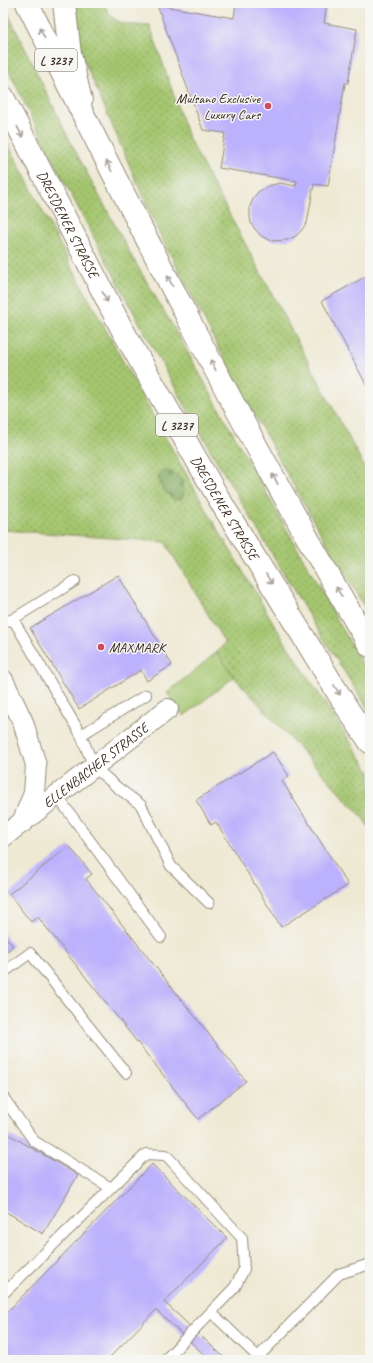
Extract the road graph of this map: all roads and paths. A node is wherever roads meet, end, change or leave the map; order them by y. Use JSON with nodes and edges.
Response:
{"nodes":[{"id":1,"x":27,"y":3,"type":"edge"},
{"id":2,"x":64,"y":3,"type":"edge"},
{"id":3,"x":3,"y":97,"type":"edge"},
{"id":4,"x":85,"y":118,"type":"junction"},
{"id":5,"x":75,"y":581,"type":"dead end"},
{"id":6,"x":13,"y":619,"type":"junction"},
{"id":7,"x":3,"y":623,"type":"edge"},
{"id":8,"x":370,"y":646,"type":"edge"},
{"id":9,"x":3,"y":680,"type":"edge"},
{"id":10,"x":146,"y":695,"type":"dead end"},
{"id":11,"x":168,"y":709,"type":"dead end"},
{"id":12,"x":81,"y":735,"type":"junction"},
{"id":13,"x":370,"y":742,"type":"edge"},
{"id":14,"x":94,"y":767,"type":"junction"},
{"id":15,"x":57,"y":796,"type":"junction"},
{"id":16,"x":22,"y":823,"type":"junction"},
{"id":17,"x":3,"y":837,"type":"edge"},
{"id":18,"x":209,"y":903,"type":"dead end"},
{"id":19,"x":161,"y":937,"type":"dead end"},
{"id":20,"x":3,"y":973,"type":"edge"},
{"id":21,"x":126,"y":1073,"type":"dead end"},
{"id":22,"x":3,"y":1097,"type":"edge"},
{"id":23,"x":111,"y":1188,"type":"junction"},
{"id":24,"x":370,"y":1264,"type":"edge"},
{"id":25,"x":3,"y":1294,"type":"edge"},
{"id":26,"x":211,"y":1312,"type":"junction"},
{"id":27,"x":259,"y":1358,"type":"edge"},
{"id":28,"x":165,"y":1360,"type":"edge"}],
"edges":[{"from":4,"to":1,"type":"main road","number":"L 3237","one_way":true},
{"from":2,"to":4,"type":"main road"},
{"from":3,"to":13,"type":"main road","name":"DRESDENER STRASSE","number":"L 3237","one_way":true},
{"from":8,"to":4,"type":"main road","number":"L 3237","one_way":true},
{"from":5,"to":6,"type":"lane"},
{"from":6,"to":7,"type":"lane"},
{"from":6,"to":12,"type":"lane"},
{"from":9,"to":16,"type":"street","name":"ELLENBACHER STRASSE"},
{"from":10,"to":12,"type":"lane"},
{"from":11,"to":14,"type":"street","name":"ELLENBACHER STRASSE"},
{"from":12,"to":14,"type":"lane"},
{"from":14,"to":15,"type":"street","name":"ELLENBACHER STRASSE"},
{"from":14,"to":18,"type":"lane"},
{"from":15,"to":16,"type":"street","name":"ELLENBACHER STRASSE"},
{"from":15,"to":19,"type":"lane"},
{"from":16,"to":17,"type":"street","name":"ELLENBACHER STRASSE"},
{"from":20,"to":21,"type":"lane"},
{"from":22,"to":23,"type":"lane"},
{"from":23,"to":25,"type":"lane"},
{"from":23,"to":26,"type":"lane"},
{"from":24,"to":27,"type":"lane"},
{"from":26,"to":27,"type":"lane"},
{"from":26,"to":28,"type":"lane"}]}
